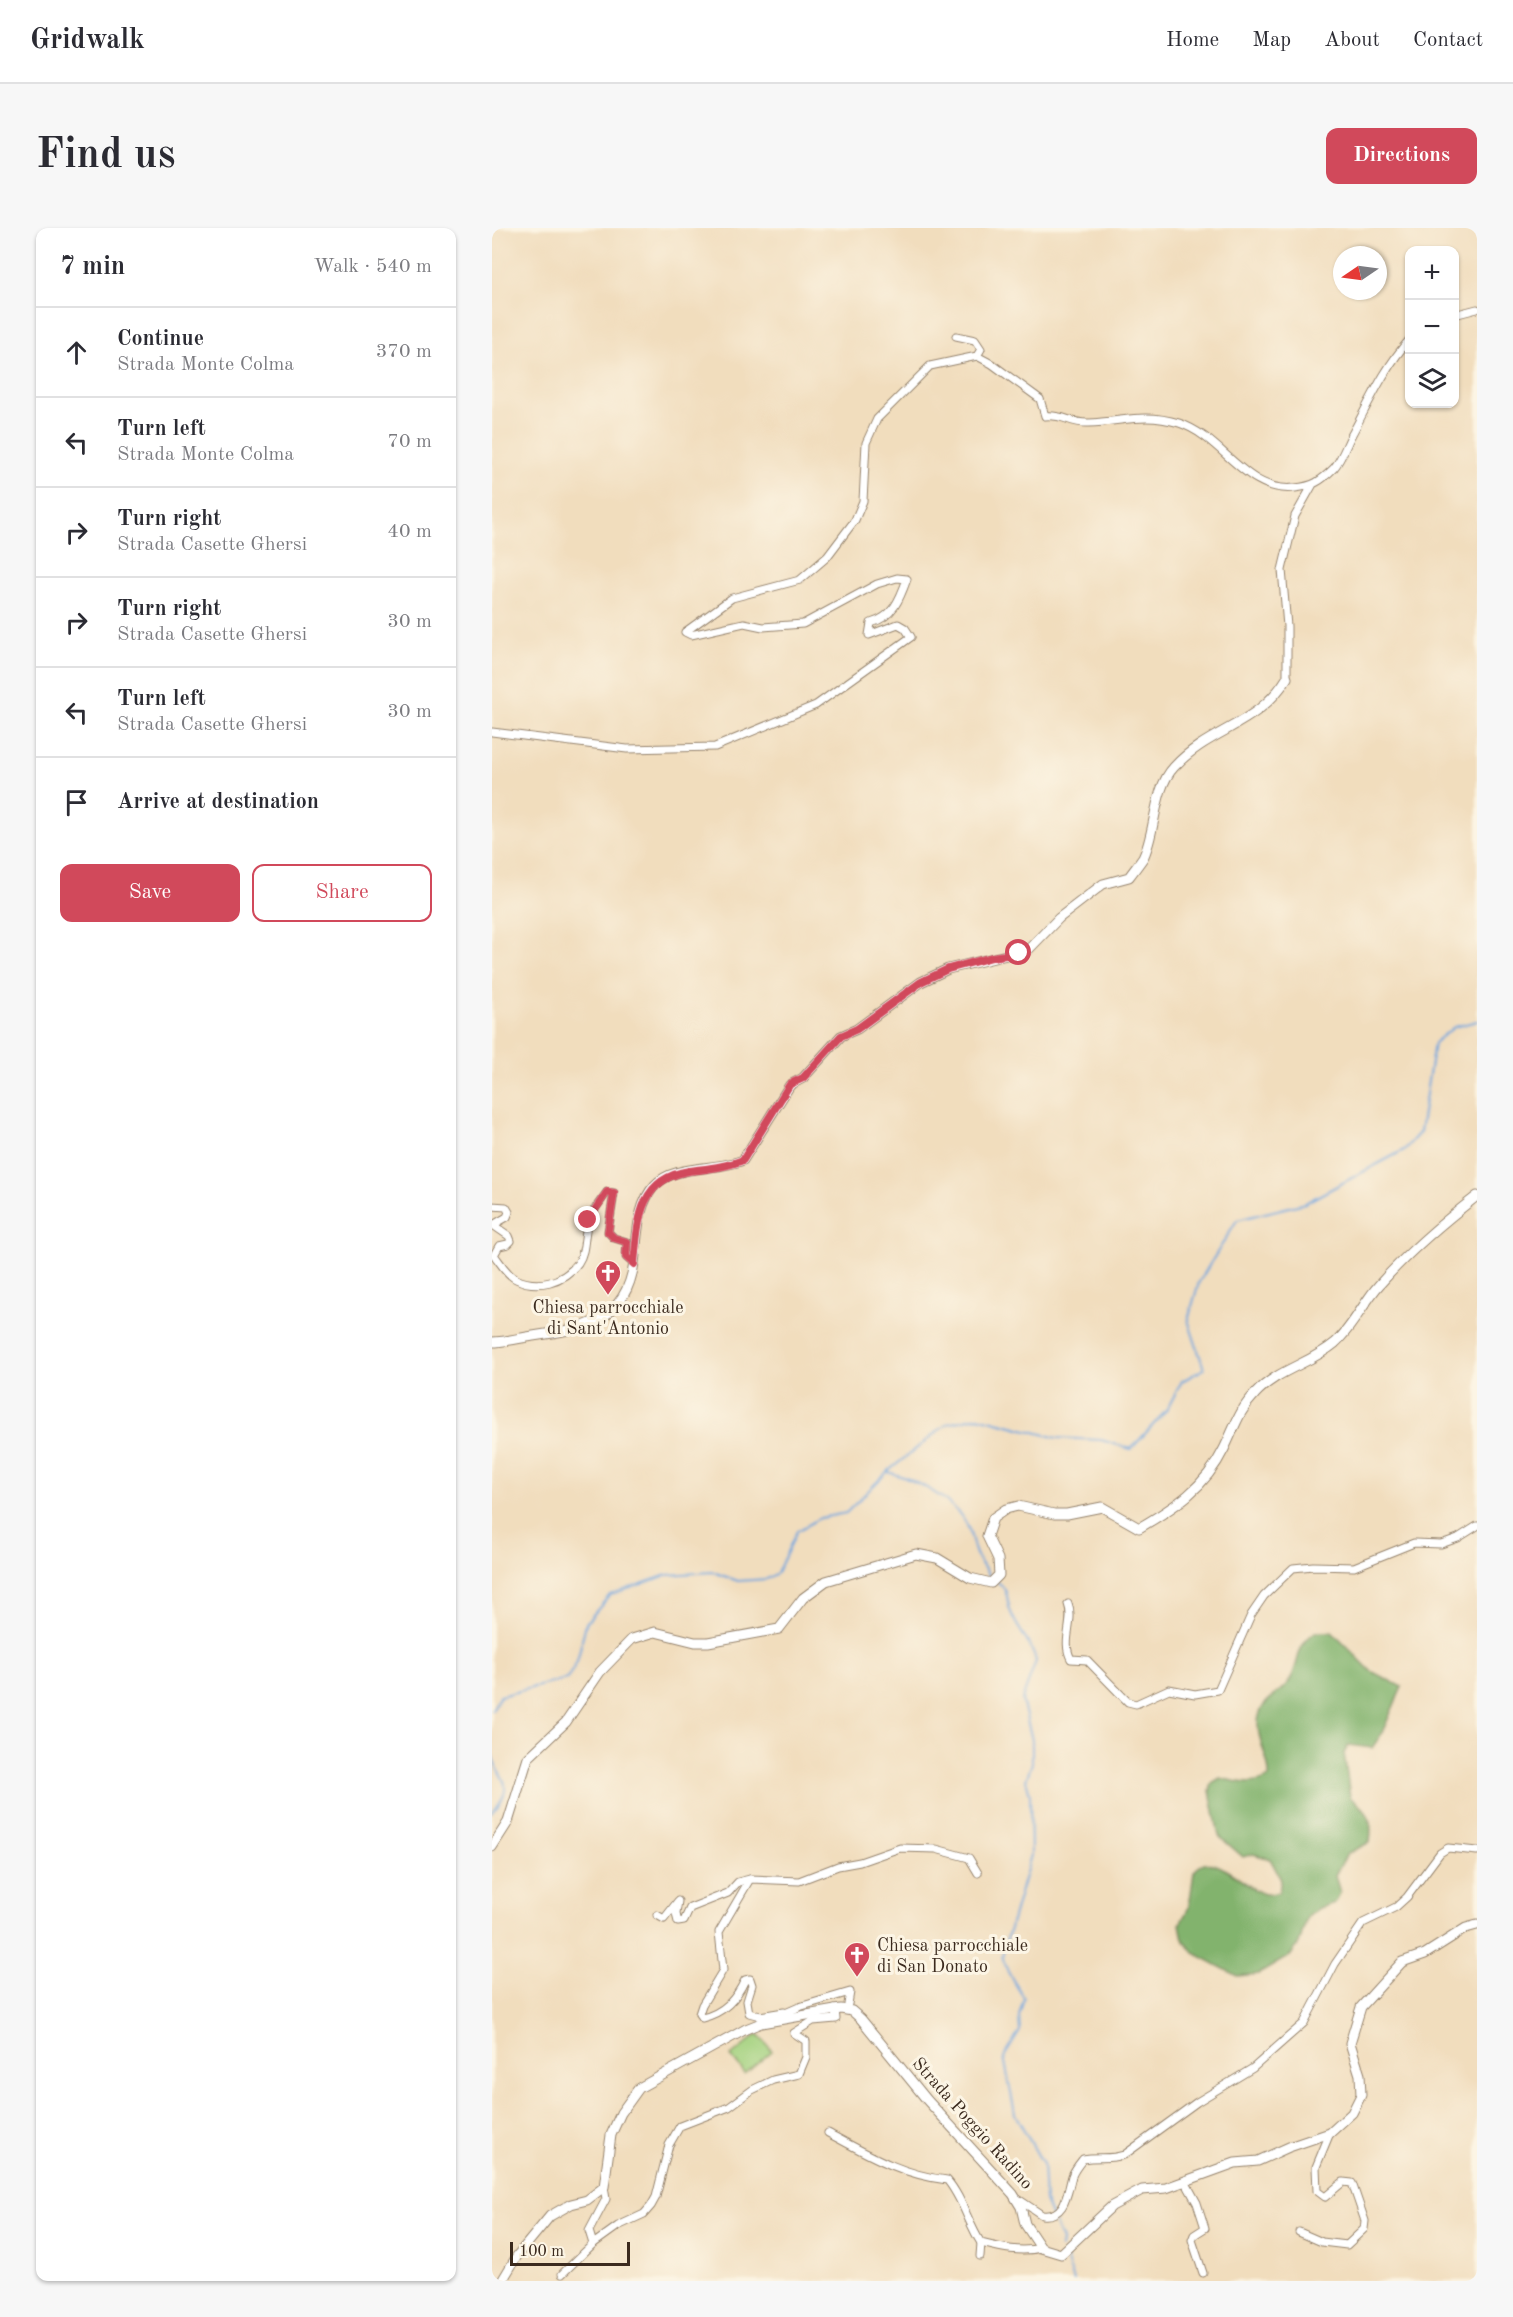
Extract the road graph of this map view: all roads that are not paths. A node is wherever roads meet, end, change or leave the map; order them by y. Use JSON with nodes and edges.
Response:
{"nodes":[{"id":1,"x":1477,"y":309,"type":"edge"},
{"id":2,"x":1459,"y":314,"type":"edge"},
{"id":3,"x":956,"y":336,"type":"dead end"},
{"id":4,"x":1405,"y":345,"type":"edge"},
{"id":5,"x":977,"y":356,"type":"junction"},
{"id":6,"x":1312,"y":486,"type":"junction"},
{"id":7,"x":1287,"y":678,"type":"joint"},
{"id":8,"x":492,"y":732,"type":"edge"},
{"id":9,"x":1477,"y":1196,"type":"edge"},
{"id":10,"x":492,"y":1206,"type":"edge"},
{"id":11,"x":493,"y":1255,"type":"edge"},
{"id":12,"x":634,"y":1264,"type":"junction"},
{"id":13,"x":492,"y":1342,"type":"edge"},
{"id":14,"x":1477,"y":1526,"type":"edge"},
{"id":15,"x":1068,"y":1604,"type":"dead end"},
{"id":16,"x":492,"y":1846,"type":"edge"},
{"id":17,"x":1477,"y":1851,"type":"edge"},
{"id":18,"x":978,"y":1873,"type":"dead end"},
{"id":19,"x":750,"y":1879,"type":"junction"},
{"id":20,"x":657,"y":1915,"type":"dead end"},
{"id":21,"x":1477,"y":1925,"type":"edge"},
{"id":22,"x":848,"y":2004,"type":"dead end"},
{"id":23,"x":835,"y":2009,"type":"junction"},
{"id":24,"x":783,"y":2016,"type":"junction"},
{"id":25,"x":828,"y":2133,"type":"dead end"},
{"id":26,"x":1330,"y":2133,"type":"junction"},
{"id":27,"x":1177,"y":2184,"type":"junction"},
{"id":28,"x":604,"y":2187,"type":"junction"},
{"id":29,"x":1013,"y":2194,"type":"junction"},
{"id":30,"x":1299,"y":2232,"type":"dead end"},
{"id":31,"x":981,"y":2243,"type":"junction"},
{"id":32,"x":593,"y":2244,"type":"junction"},
{"id":33,"x":1041,"y":2248,"type":"junction"},
{"id":34,"x":980,"y":2256,"type":"dead end"},
{"id":35,"x":1203,"y":2273,"type":"dead end"},
{"id":36,"x":562,"y":2274,"type":"dead end"},
{"id":37,"x":502,"y":2281,"type":"edge"}],
"edges":[{"from":1,"to":2,"type":"street"},
{"from":3,"to":5,"type":"street"},
{"from":4,"to":6,"type":"street"},
{"from":5,"to":6,"type":"street"},
{"from":5,"to":8,"type":"street"},
{"from":6,"to":7,"type":"street"},
{"from":7,"to":12,"type":"street"},
{"from":9,"to":16,"type":"street"},
{"from":10,"to":11,"type":"street"},
{"from":11,"to":12,"type":"street"},
{"from":12,"to":13,"type":"street"},
{"from":14,"to":15,"type":"street"},
{"from":17,"to":29,"type":"street","name":"Strada Poggio Radino"},
{"from":18,"to":19,"type":"street"},
{"from":19,"to":20,"type":"street"},
{"from":19,"to":24,"type":"street"},
{"from":21,"to":26,"type":"street"},
{"from":22,"to":24,"type":"street"},
{"from":23,"to":24,"type":"street"},
{"from":23,"to":29,"type":"street","name":"Strada Poggio Radino"},
{"from":23,"to":32,"type":"street"},
{"from":24,"to":28,"type":"street"},
{"from":25,"to":31,"type":"street"},
{"from":26,"to":27,"type":"street"},
{"from":26,"to":30,"type":"street"},
{"from":27,"to":33,"type":"street"},
{"from":27,"to":35,"type":"street"},
{"from":28,"to":32,"type":"street"},
{"from":28,"to":37,"type":"street"},
{"from":29,"to":33,"type":"street"},
{"from":31,"to":33,"type":"street"},
{"from":31,"to":34,"type":"street"},
{"from":32,"to":36,"type":"street"}]}
